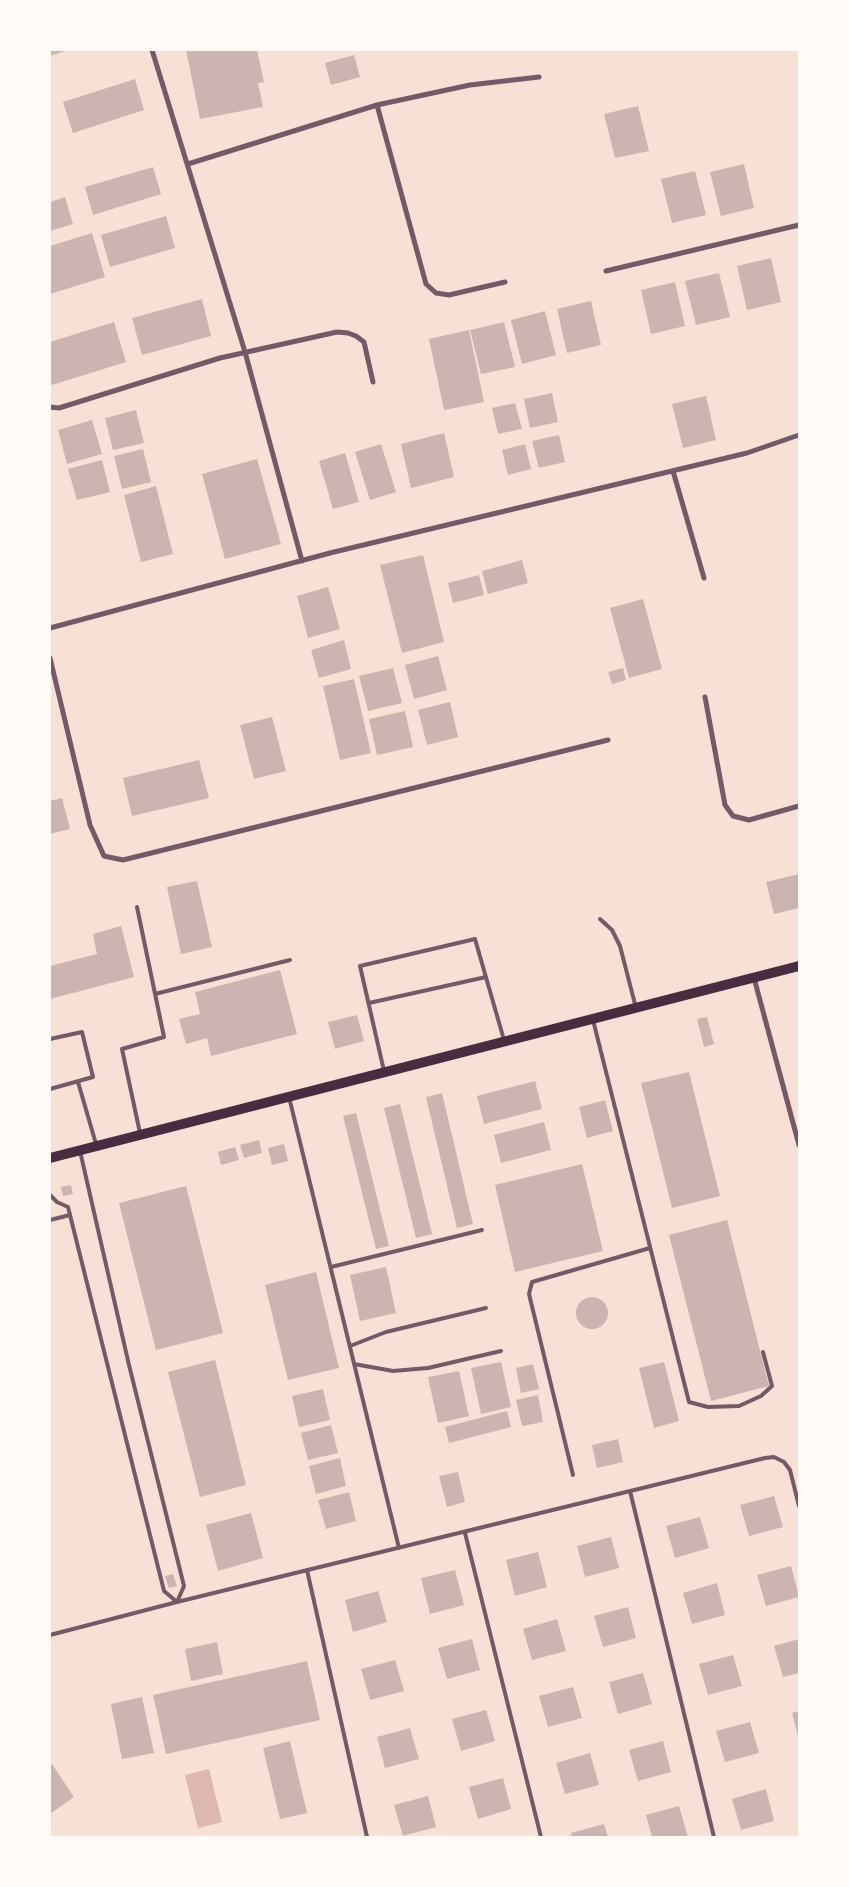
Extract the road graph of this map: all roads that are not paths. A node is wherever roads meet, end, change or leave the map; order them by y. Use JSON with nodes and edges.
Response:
{"nodes":[{"id":1,"x":152,"y":50,"type":"edge"},
{"id":2,"x":539,"y":77,"type":"dead end"},
{"id":3,"x":377,"y":105,"type":"junction"},
{"id":4,"x":188,"y":164,"type":"junction"},
{"id":5,"x":799,"y":225,"type":"edge"},
{"id":6,"x":606,"y":271,"type":"dead end"},
{"id":7,"x":505,"y":282,"type":"dead end"},
{"id":8,"x":245,"y":352,"type":"junction"},
{"id":9,"x":373,"y":382,"type":"dead end"},
{"id":10,"x":50,"y":407,"type":"edge"},
{"id":11,"x":799,"y":435,"type":"edge"},
{"id":12,"x":673,"y":471,"type":"junction"},
{"id":13,"x":302,"y":561,"type":"junction"},
{"id":14,"x":704,"y":578,"type":"dead end"},
{"id":15,"x":50,"y":628,"type":"edge"},
{"id":16,"x":50,"y":658,"type":"edge"},
{"id":17,"x":705,"y":697,"type":"dead end"},
{"id":18,"x":608,"y":740,"type":"dead end"},
{"id":19,"x":799,"y":806,"type":"edge"},
{"id":20,"x":137,"y":907,"type":"dead end"},
{"id":21,"x":600,"y":919,"type":"dead end"},
{"id":22,"x":290,"y":960,"type":"dead end"},
{"id":23,"x":799,"y":966,"type":"edge"},
{"id":24,"x":486,"y":977,"type":"junction"},
{"id":25,"x":754,"y":978,"type":"junction"},
{"id":26,"x":155,"y":994,"type":"junction"},
{"id":27,"x":369,"y":1003,"type":"junction"},
{"id":28,"x":636,"y":1009,"type":"junction"},
{"id":29,"x":593,"y":1020,"type":"junction"},
{"id":30,"x":50,"y":1040,"type":"edge"},
{"id":31,"x":504,"y":1042,"type":"junction"},
{"id":32,"x":384,"y":1073,"type":"junction"},
{"id":33,"x":78,"y":1082,"type":"junction"},
{"id":34,"x":50,"y":1089,"type":"edge"},
{"id":35,"x":289,"y":1097,"type":"junction"},
{"id":36,"x":141,"y":1135,"type":"junction"},
{"id":37,"x":799,"y":1145,"type":"edge"},
{"id":38,"x":96,"y":1146,"type":"junction"},
{"id":39,"x":80,"y":1150,"type":"junction"},
{"id":40,"x":50,"y":1158,"type":"edge"},
{"id":41,"x":50,"y":1195,"type":"edge"},
{"id":42,"x":70,"y":1215,"type":"junction"},
{"id":43,"x":50,"y":1220,"type":"edge"},
{"id":44,"x":482,"y":1230,"type":"dead end"},
{"id":45,"x":650,"y":1248,"type":"junction"},
{"id":46,"x":330,"y":1267,"type":"junction"},
{"id":47,"x":486,"y":1308,"type":"dead end"},
{"id":48,"x":350,"y":1346,"type":"junction"},
{"id":49,"x":501,"y":1351,"type":"dead end"},
{"id":50,"x":763,"y":1352,"type":"dead end"},
{"id":51,"x":354,"y":1364,"type":"junction"},
{"id":52,"x":573,"y":1475,"type":"dead end"},
{"id":53,"x":630,"y":1491,"type":"junction"},
{"id":54,"x":799,"y":1506,"type":"edge"},
{"id":55,"x":465,"y":1533,"type":"junction"},
{"id":56,"x":398,"y":1548,"type":"junction"},
{"id":57,"x":307,"y":1570,"type":"junction"},
{"id":58,"x":177,"y":1602,"type":"junction"},
{"id":59,"x":50,"y":1635,"type":"edge"},
{"id":60,"x":367,"y":1837,"type":"edge"},
{"id":61,"x":541,"y":1837,"type":"edge"},
{"id":62,"x":714,"y":1837,"type":"edge"}],
"edges":[{"from":1,"to":4,"type":"street"},
{"from":2,"to":3,"type":"street"},
{"from":3,"to":4,"type":"street"},
{"from":3,"to":7,"type":"street"},
{"from":4,"to":8,"type":"street"},
{"from":5,"to":6,"type":"street"},
{"from":8,"to":9,"type":"street"},
{"from":8,"to":10,"type":"street"},
{"from":8,"to":13,"type":"street"},
{"from":11,"to":12,"type":"street"},
{"from":12,"to":13,"type":"street"},
{"from":12,"to":14,"type":"street"},
{"from":13,"to":15,"type":"street"},
{"from":16,"to":18,"type":"street"},
{"from":17,"to":19,"type":"street"},
{"from":20,"to":26,"type":"lane"},
{"from":21,"to":28,"type":"lane"},
{"from":22,"to":26,"type":"lane"},
{"from":23,"to":25,"type":"main road"},
{"from":24,"to":27,"type":"lane"},
{"from":24,"to":27,"type":"lane"},
{"from":24,"to":31,"type":"lane"},
{"from":25,"to":28,"type":"main road"},
{"from":25,"to":37,"type":"street"},
{"from":26,"to":36,"type":"lane"},
{"from":27,"to":32,"type":"lane"},
{"from":28,"to":29,"type":"main road"},
{"from":29,"to":31,"type":"main road"},
{"from":29,"to":45,"type":"lane"},
{"from":30,"to":33,"type":"lane"},
{"from":31,"to":32,"type":"main road"},
{"from":32,"to":35,"type":"main road"},
{"from":33,"to":34,"type":"lane"},
{"from":33,"to":38,"type":"lane"},
{"from":35,"to":36,"type":"main road"},
{"from":35,"to":46,"type":"lane"},
{"from":36,"to":38,"type":"main road"},
{"from":38,"to":39,"type":"main road"},
{"from":39,"to":40,"type":"main road"},
{"from":39,"to":58,"type":"lane"},
{"from":41,"to":42,"type":"lane"},
{"from":42,"to":43,"type":"lane"},
{"from":42,"to":58,"type":"lane"},
{"from":44,"to":46,"type":"lane"},
{"from":45,"to":50,"type":"lane"},
{"from":45,"to":52,"type":"lane"},
{"from":46,"to":48,"type":"lane"},
{"from":47,"to":48,"type":"lane"},
{"from":48,"to":51,"type":"lane"},
{"from":49,"to":51,"type":"lane"},
{"from":51,"to":56,"type":"lane"},
{"from":53,"to":54,"type":"lane"},
{"from":53,"to":55,"type":"lane"},
{"from":53,"to":62,"type":"lane"},
{"from":55,"to":56,"type":"lane"},
{"from":55,"to":61,"type":"lane"},
{"from":56,"to":57,"type":"lane"},
{"from":57,"to":58,"type":"lane"},
{"from":57,"to":60,"type":"lane"},
{"from":58,"to":59,"type":"lane"}]}
